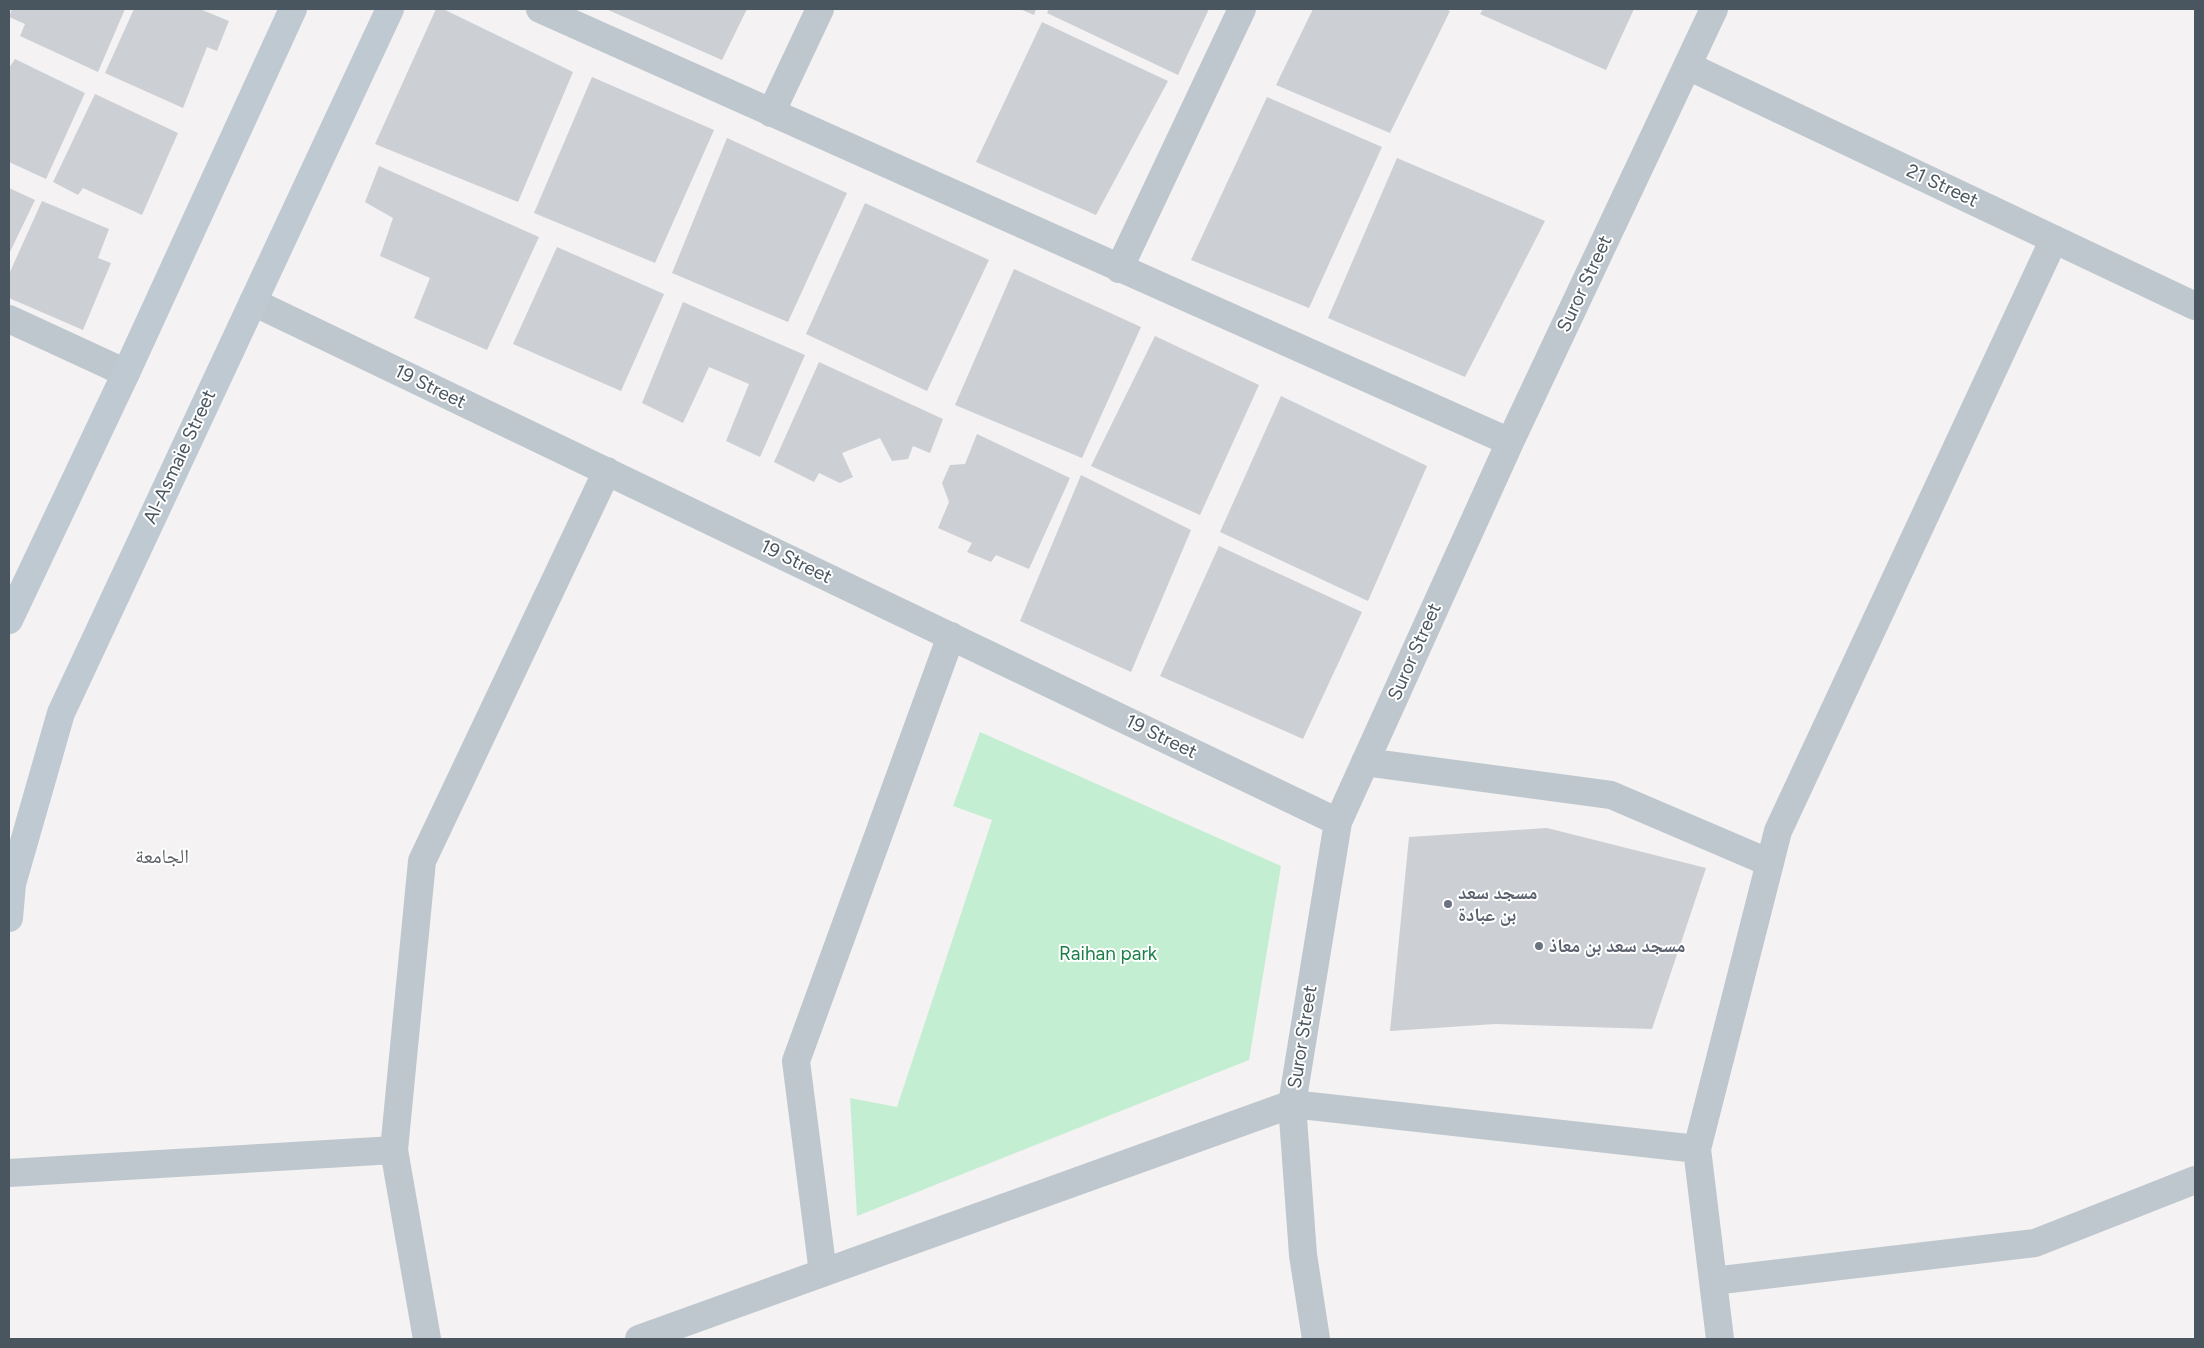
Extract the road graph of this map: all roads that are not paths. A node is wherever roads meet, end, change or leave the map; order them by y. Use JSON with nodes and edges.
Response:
{"nodes":[{"id":1,"x":293,"y":9,"type":"edge"},
{"id":2,"x":390,"y":9,"type":"edge"},
{"id":3,"x":540,"y":9,"type":"edge"},
{"id":4,"x":820,"y":9,"type":"edge"},
{"id":5,"x":1242,"y":9,"type":"edge"},
{"id":6,"x":1714,"y":9,"type":"edge"},
{"id":7,"x":1688,"y":66,"type":"junction"},
{"id":8,"x":771,"y":113,"type":"junction"},
{"id":9,"x":2054,"y":239,"type":"junction"},
{"id":10,"x":1120,"y":269,"type":"junction"},
{"id":11,"x":253,"y":302,"type":"junction"},
{"id":12,"x":2195,"y":306,"type":"edge"},
{"id":13,"x":9,"y":319,"type":"edge"},
{"id":14,"x":126,"y":373,"type":"junction"},
{"id":15,"x":1510,"y":442,"type":"junction"},
{"id":16,"x":607,"y":471,"type":"junction"},
{"id":17,"x":9,"y":620,"type":"edge"},
{"id":18,"x":951,"y":636,"type":"junction"},
{"id":19,"x":1365,"y":762,"type":"junction"},
{"id":20,"x":1338,"y":822,"type":"junction"},
{"id":21,"x":1770,"y":863,"type":"junction"},
{"id":22,"x":9,"y":918,"type":"edge"},
{"id":23,"x":1292,"y":1104,"type":"junction"},
{"id":24,"x":1698,"y":1149,"type":"junction"},
{"id":25,"x":394,"y":1150,"type":"junction"},
{"id":26,"x":9,"y":1173,"type":"edge"},
{"id":27,"x":2195,"y":1180,"type":"edge"},
{"id":28,"x":823,"y":1273,"type":"junction"},
{"id":29,"x":1713,"y":1281,"type":"junction"},
{"id":30,"x":427,"y":1339,"type":"edge"},
{"id":31,"x":639,"y":1339,"type":"edge"},
{"id":32,"x":1316,"y":1339,"type":"edge"},
{"id":33,"x":1720,"y":1339,"type":"edge"}],
"edges":[{"from":1,"to":14,"type":"street"},
{"from":2,"to":11,"type":"street","name":"Al-Asmaie Street"},
{"from":3,"to":8,"type":"street"},
{"from":4,"to":8,"type":"street"},
{"from":5,"to":10,"type":"street"},
{"from":6,"to":7,"type":"street","name":"Suror Street"},
{"from":7,"to":9,"type":"street","name":"21 Street"},
{"from":7,"to":15,"type":"street","name":"Suror Street"},
{"from":8,"to":10,"type":"street"},
{"from":9,"to":12,"type":"street","name":"21 Street"},
{"from":9,"to":21,"type":"street"},
{"from":10,"to":15,"type":"street"},
{"from":11,"to":16,"type":"street","name":"19 Street"},
{"from":11,"to":22,"type":"street","name":"Al-Asmaie Street"},
{"from":13,"to":14,"type":"street"},
{"from":14,"to":17,"type":"street"},
{"from":15,"to":19,"type":"street","name":"Suror Street"},
{"from":16,"to":18,"type":"street","name":"19 Street"},
{"from":16,"to":25,"type":"street"},
{"from":18,"to":20,"type":"street","name":"19 Street"},
{"from":18,"to":28,"type":"street"},
{"from":19,"to":20,"type":"street","name":"Suror Street"},
{"from":19,"to":21,"type":"street"},
{"from":20,"to":23,"type":"street","name":"Suror Street"},
{"from":21,"to":24,"type":"street"},
{"from":23,"to":24,"type":"street"},
{"from":23,"to":28,"type":"street"},
{"from":23,"to":32,"type":"street","name":"Suror Street"},
{"from":24,"to":29,"type":"street"},
{"from":25,"to":26,"type":"street"},
{"from":25,"to":30,"type":"street"},
{"from":27,"to":29,"type":"street"},
{"from":28,"to":31,"type":"street"},
{"from":29,"to":33,"type":"street"}]}
